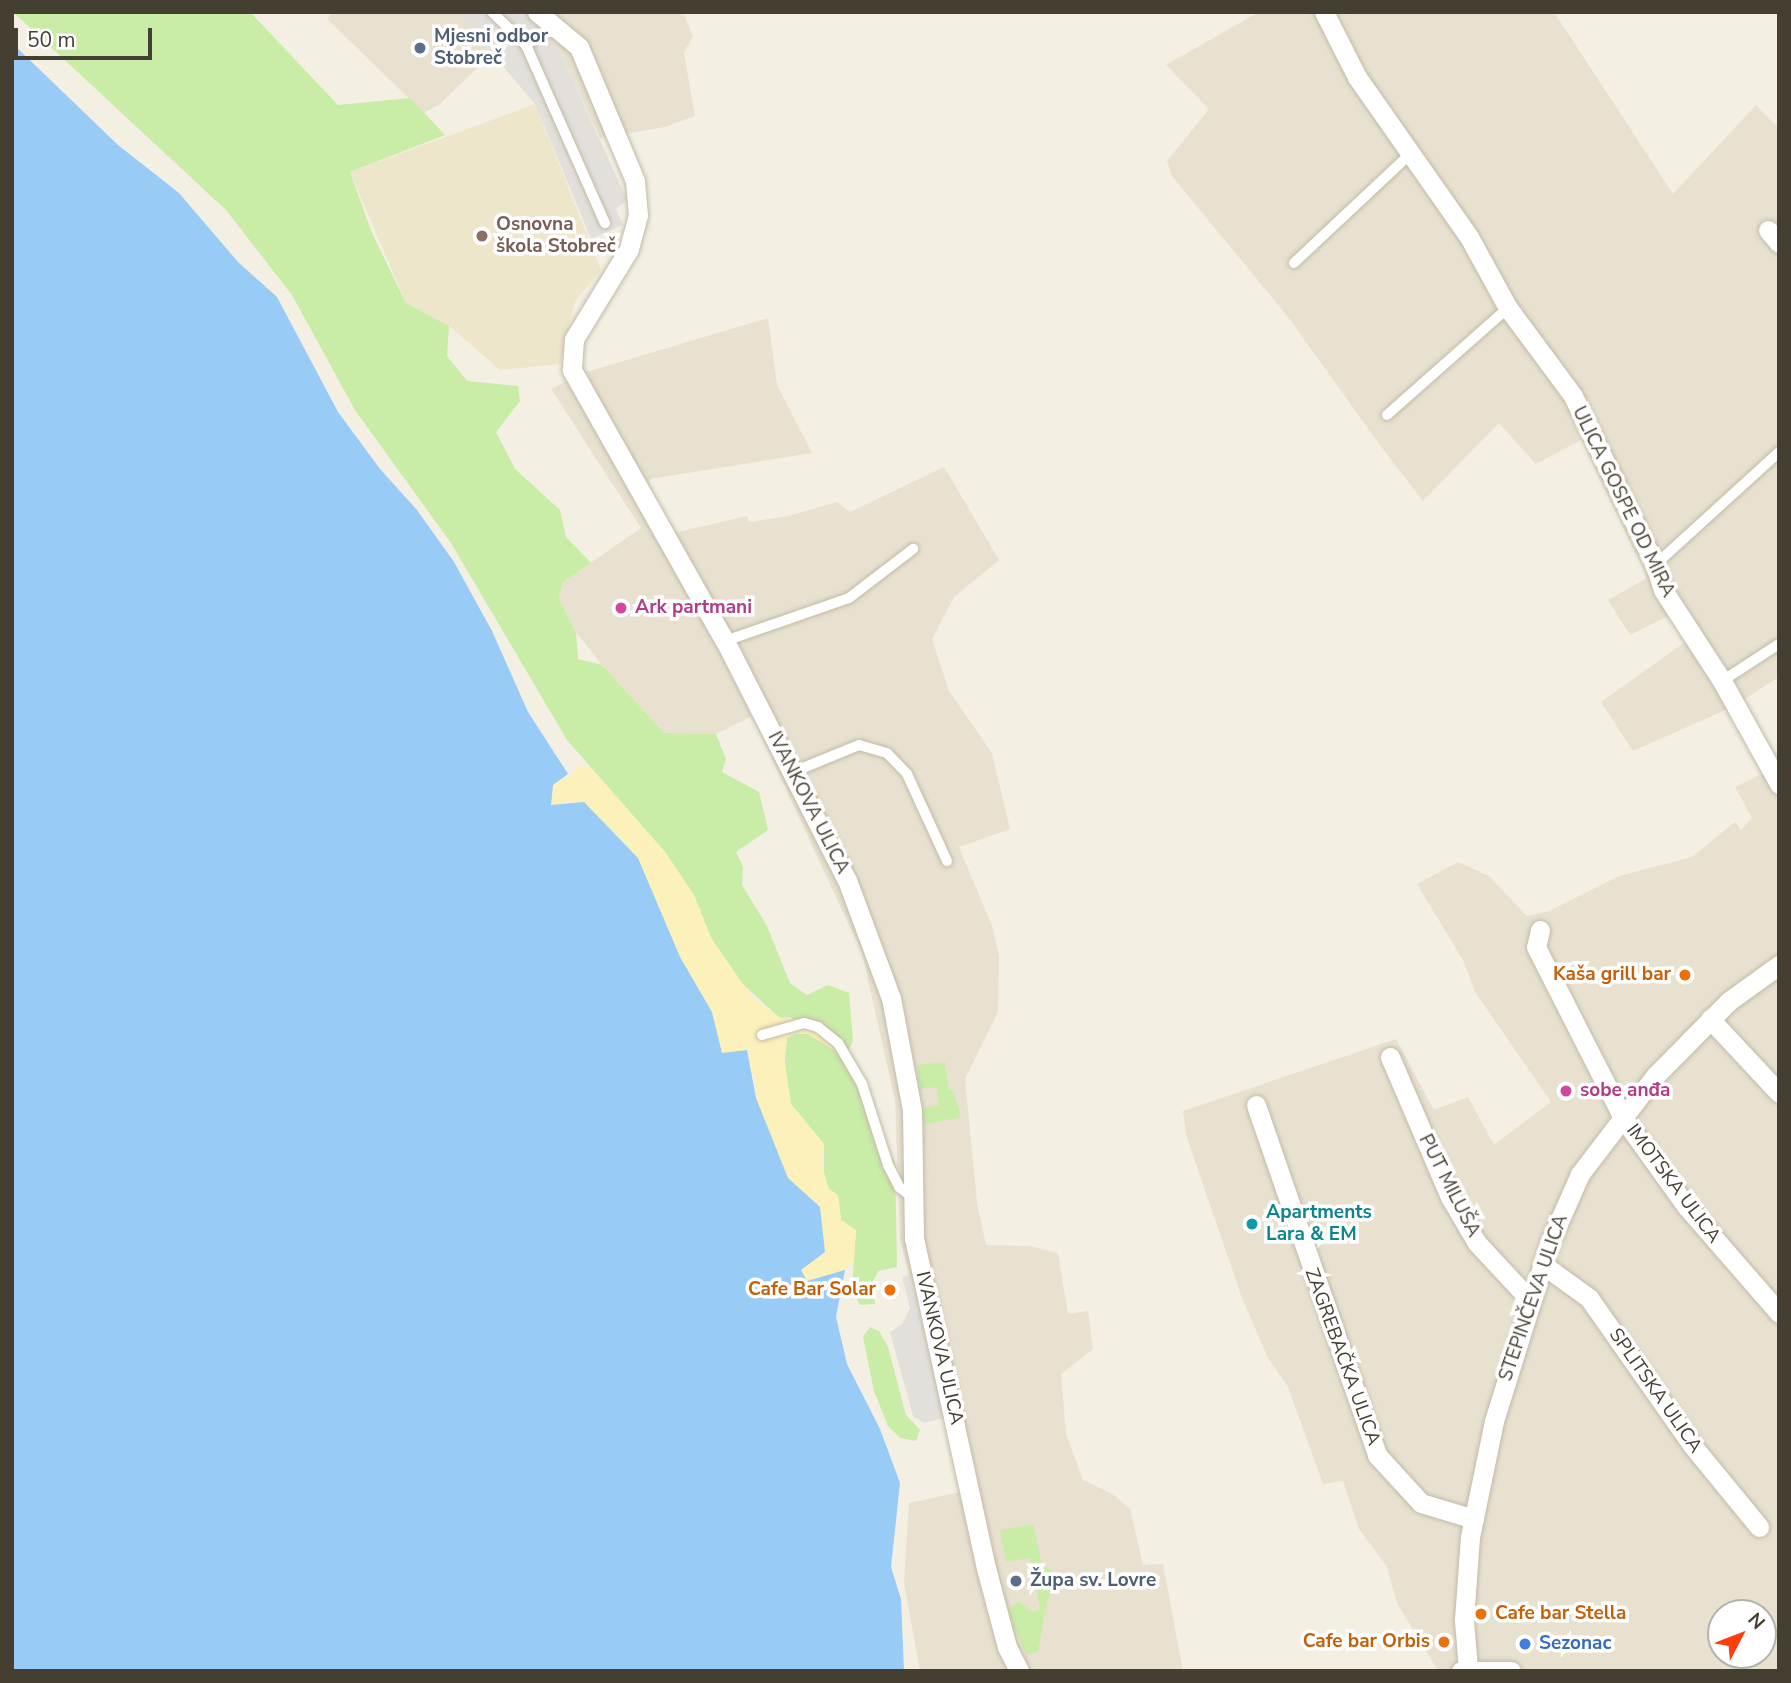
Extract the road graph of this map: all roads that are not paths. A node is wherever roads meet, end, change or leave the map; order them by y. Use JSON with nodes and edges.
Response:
{"nodes":[{"id":1,"x":492,"y":12,"type":"edge"},
{"id":2,"x":537,"y":12,"type":"edge"},
{"id":3,"x":1324,"y":12,"type":"edge"},
{"id":4,"x":556,"y":26,"type":"junction"},
{"id":5,"x":526,"y":45,"type":"junction"},
{"id":6,"x":1410,"y":154,"type":"junction"},
{"id":7,"x":605,"y":223,"type":"dead end"},
{"id":8,"x":1294,"y":263,"type":"dead end"},
{"id":9,"x":1508,"y":308,"type":"junction"},
{"id":10,"x":1387,"y":415,"type":"dead end"},
{"id":11,"x":1779,"y":452,"type":"edge"},
{"id":12,"x":913,"y":549,"type":"dead end"},
{"id":13,"x":1655,"y":565,"type":"junction"},
{"id":14,"x":725,"y":641,"type":"junction"},
{"id":15,"x":1779,"y":645,"type":"edge"},
{"id":16,"x":1723,"y":681,"type":"junction"},
{"id":17,"x":793,"y":772,"type":"junction"},
{"id":18,"x":1779,"y":784,"type":"edge"},
{"id":19,"x":947,"y":861,"type":"dead end"},
{"id":20,"x":1540,"y":930,"type":"dead end"},
{"id":21,"x":1779,"y":965,"type":"edge"},
{"id":22,"x":1710,"y":1019,"type":"junction"},
{"id":23,"x":762,"y":1035,"type":"dead end"},
{"id":24,"x":1390,"y":1057,"type":"dead end"},
{"id":25,"x":1779,"y":1093,"type":"edge"},
{"id":26,"x":1256,"y":1105,"type":"dead end"},
{"id":27,"x":1623,"y":1118,"type":"junction"},
{"id":28,"x":911,"y":1196,"type":"junction"},
{"id":29,"x":1542,"y":1264,"type":"junction"},
{"id":30,"x":1530,"y":1300,"type":"junction"},
{"id":31,"x":1779,"y":1313,"type":"edge"},
{"id":32,"x":1474,"y":1519,"type":"junction"},
{"id":33,"x":1759,"y":1527,"type":"dead end"},
{"id":34,"x":1464,"y":1670,"type":"edge"},
{"id":35,"x":1019,"y":1671,"type":"edge"},
{"id":36,"x":1511,"y":1671,"type":"edge"}],
"edges":[{"from":1,"to":5,"type":"lane"},
{"from":2,"to":4,"type":"street","name":"IVANKOVA ULICA"},
{"from":3,"to":6,"type":"street","name":"ULICA GOSPE OD MIRA"},
{"from":4,"to":5,"type":"lane"},
{"from":4,"to":14,"type":"street","name":"IVANKOVA ULICA"},
{"from":5,"to":7,"type":"lane"},
{"from":6,"to":8,"type":"lane"},
{"from":6,"to":9,"type":"street","name":"ULICA GOSPE OD MIRA"},
{"from":9,"to":10,"type":"lane"},
{"from":9,"to":13,"type":"street","name":"ULICA GOSPE OD MIRA"},
{"from":11,"to":13,"type":"lane"},
{"from":12,"to":14,"type":"lane"},
{"from":13,"to":16,"type":"street","name":"ULICA GOSPE OD MIRA"},
{"from":14,"to":17,"type":"street","name":"IVANKOVA ULICA"},
{"from":15,"to":16,"type":"lane"},
{"from":16,"to":18,"type":"street","name":"ULICA GOSPE OD MIRA"},
{"from":17,"to":19,"type":"lane"},
{"from":17,"to":28,"type":"street","name":"IVANKOVA ULICA"},
{"from":20,"to":27,"type":"street","name":"IMOTSKA ULICA"},
{"from":21,"to":22,"type":"street","name":"STEPINČEVA ULICA"},
{"from":22,"to":25,"type":"street"},
{"from":22,"to":27,"type":"street","name":"STEPINČEVA ULICA"},
{"from":23,"to":28,"type":"lane"},
{"from":24,"to":30,"type":"street","name":"PUT MILUŠA"},
{"from":26,"to":32,"type":"street","name":"ZAGREBAČKA ULICA"},
{"from":27,"to":29,"type":"street","name":"STEPINČEVA ULICA"},
{"from":27,"to":31,"type":"street","name":"IMOTSKA ULICA"},
{"from":28,"to":35,"type":"street","name":"IVANKOVA ULICA"},
{"from":29,"to":30,"type":"street","name":"STEPINČEVA ULICA"},
{"from":29,"to":33,"type":"street","name":"SPLITSKA ULICA"},
{"from":30,"to":32,"type":"street","name":"STEPINČEVA ULICA"},
{"from":32,"to":34,"type":"street","name":"STEPINČEVA ULICA"},
{"from":34,"to":36,"type":"street"}]}
